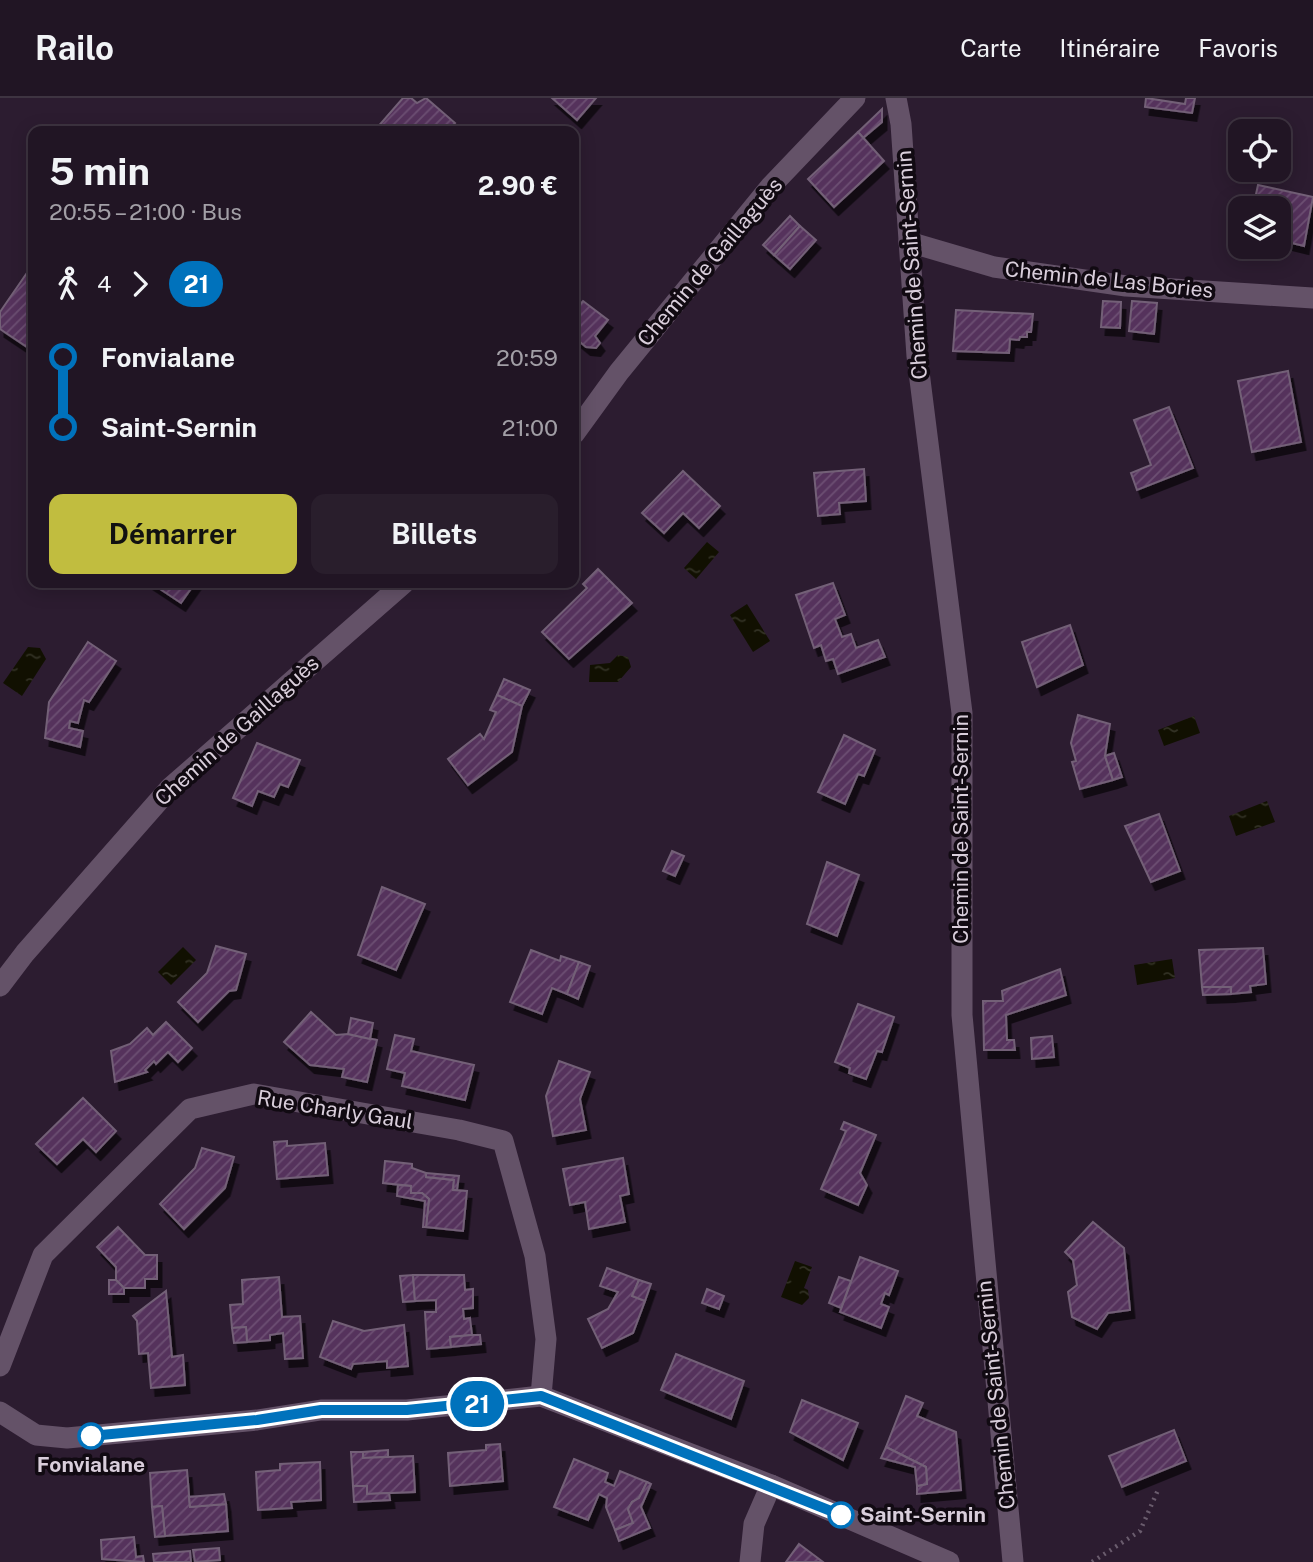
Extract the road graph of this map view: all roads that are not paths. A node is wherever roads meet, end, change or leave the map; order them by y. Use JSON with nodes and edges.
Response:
{"nodes":[{"id":1,"x":855,"y":98,"type":"edge"},
{"id":2,"x":896,"y":98,"type":"edge"},
{"id":3,"x":909,"y":242,"type":"junction"},
{"id":4,"x":1313,"y":298,"type":"edge"},
{"id":5,"x":579,"y":427,"type":"edge"},
{"id":6,"x":398,"y":588,"type":"edge"},
{"id":7,"x":0,"y":986,"type":"edge"},
{"id":8,"x":0,"y":1366,"type":"edge"},
{"id":9,"x":541,"y":1396,"type":"junction"},
{"id":10,"x":0,"y":1412,"type":"edge"},
{"id":11,"x":771,"y":1485,"type":"junction"},
{"id":12,"x":750,"y":1562,"type":"edge"},
{"id":13,"x":950,"y":1562,"type":"edge"},
{"id":14,"x":1013,"y":1562,"type":"edge"}],
"edges":[{"from":1,"to":5,"type":"street","name":"Chemin de Gaillaguès"},
{"from":2,"to":3,"type":"street","name":"Chemin de Saint-Sernin"},
{"from":3,"to":4,"type":"street","name":"Chemin de Las Bories"},
{"from":3,"to":14,"type":"street","name":"Chemin de Saint-Sernin"},
{"from":6,"to":7,"type":"street","name":"Chemin de Gaillaguès"},
{"from":8,"to":9,"type":"street","name":"Rue Charly Gaul"},
{"from":9,"to":10,"type":"street"},
{"from":9,"to":11,"type":"street"},
{"from":11,"to":12,"type":"street"},
{"from":11,"to":13,"type":"street"}]}
